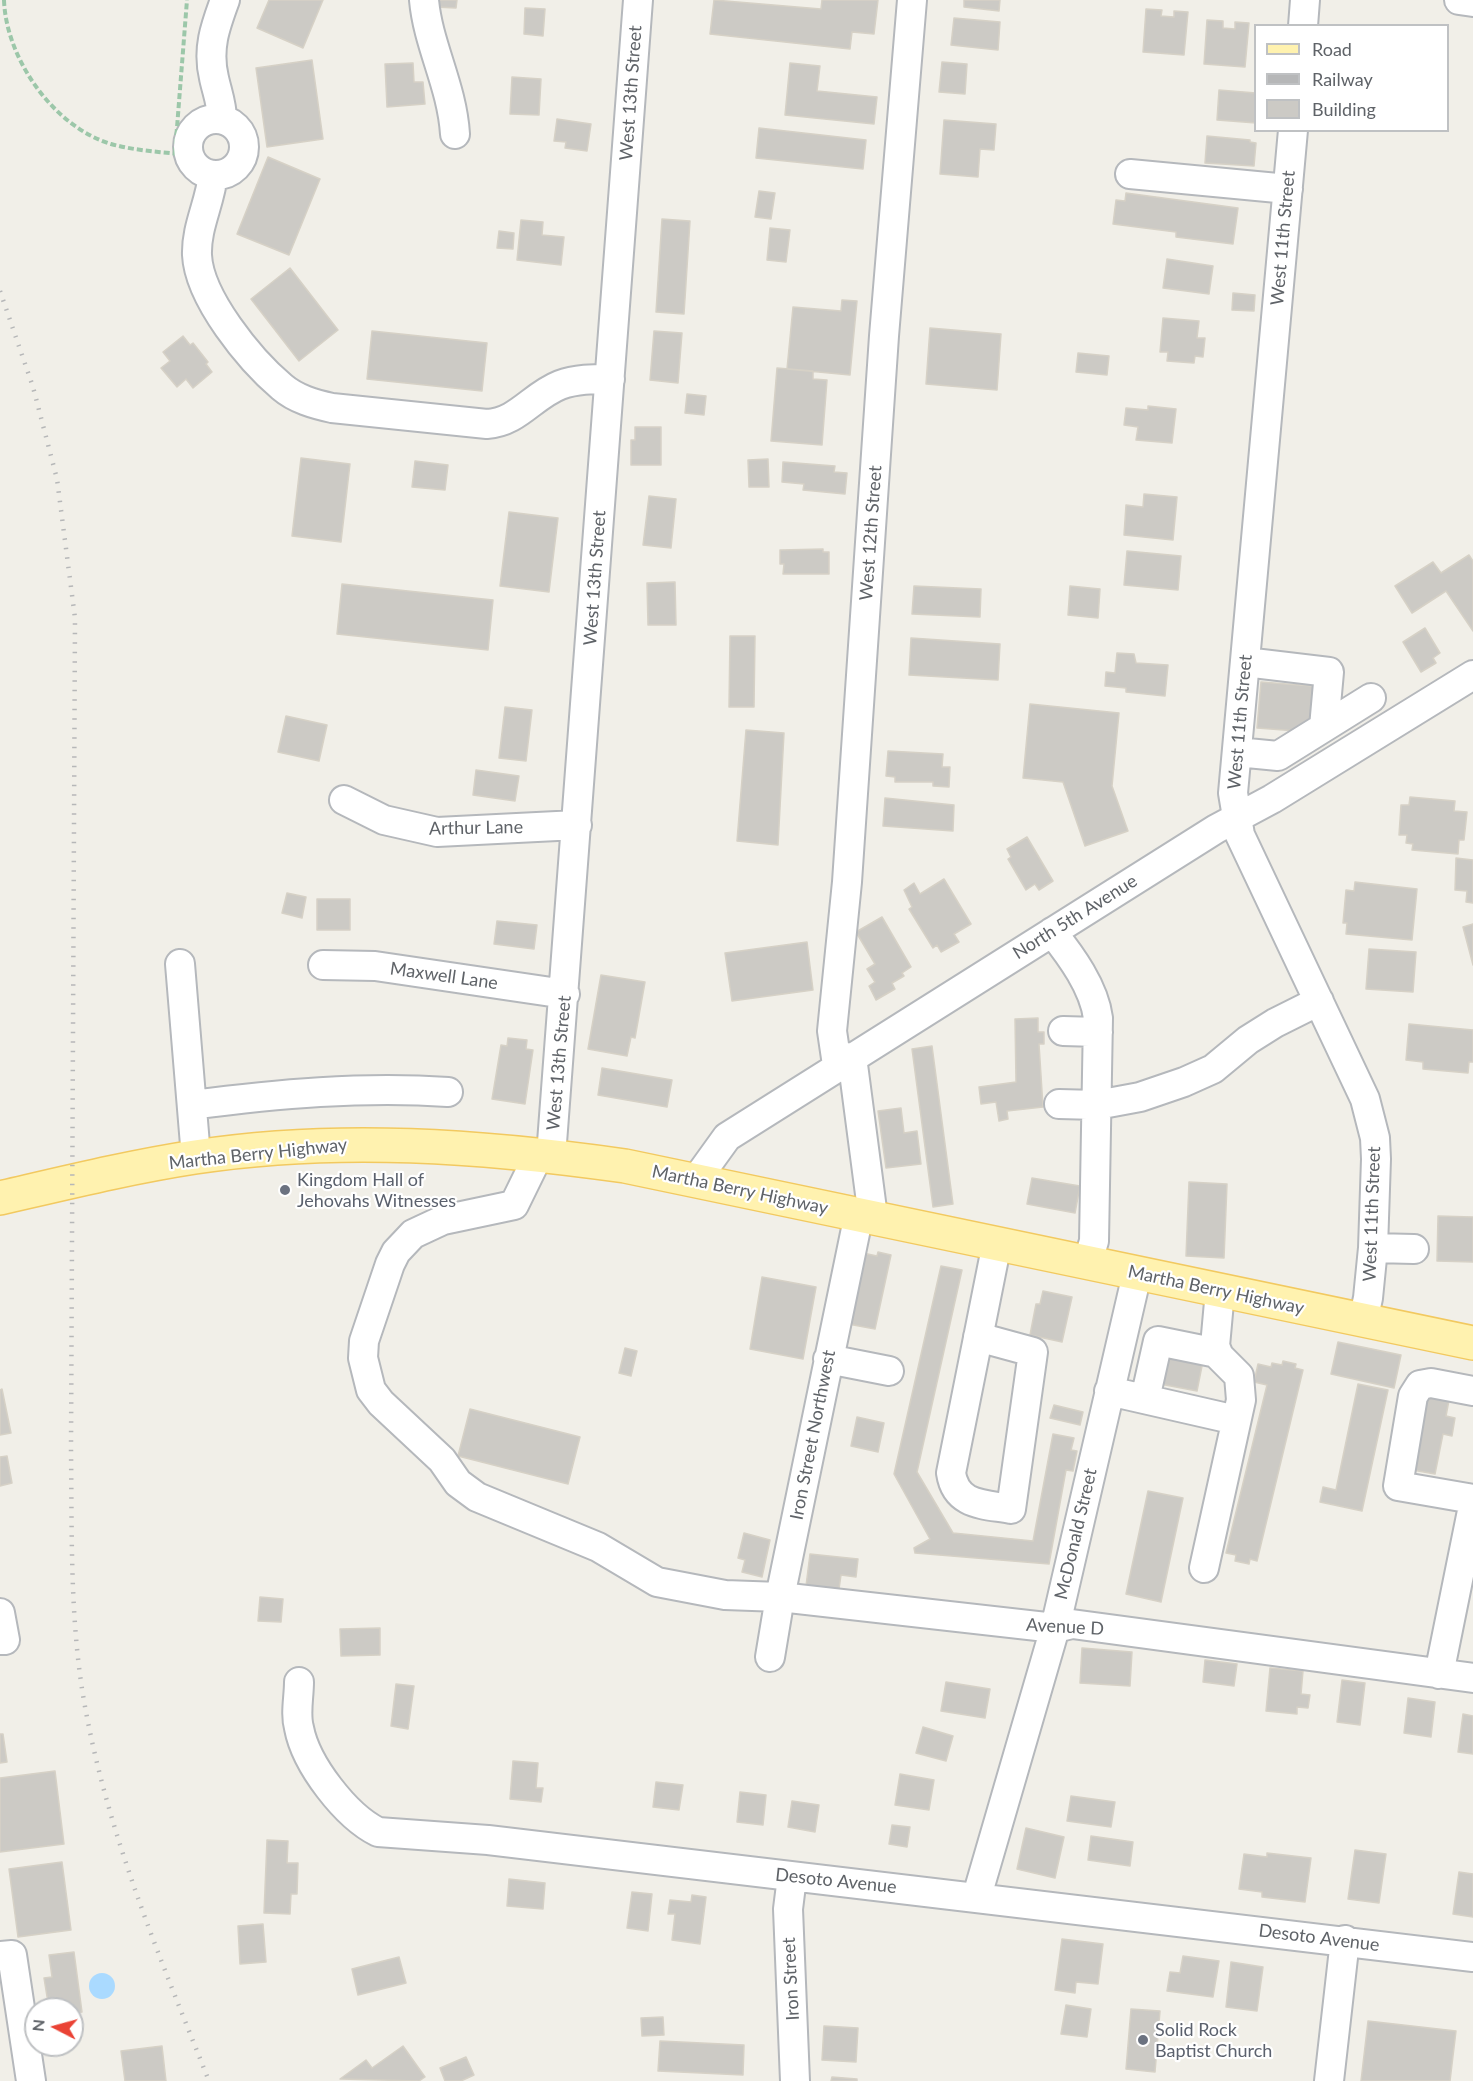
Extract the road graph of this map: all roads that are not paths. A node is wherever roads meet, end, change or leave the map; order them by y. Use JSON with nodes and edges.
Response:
{"nodes":[{"id":1,"x":225,"y":0,"type":"edge"},
{"id":2,"x":424,"y":0,"type":"edge"},
{"id":3,"x":638,"y":0,"type":"edge"},
{"id":4,"x":912,"y":0,"type":"edge"},
{"id":5,"x":1305,"y":0,"type":"edge"},
{"id":6,"x":1459,"y":0,"type":"edge"},
{"id":7,"x":1473,"y":2,"type":"edge"},
{"id":8,"x":1303,"y":24,"type":"edge"},
{"id":9,"x":222,"y":119,"type":"junction"},
{"id":10,"x":1293,"y":132,"type":"edge"},
{"id":11,"x":455,"y":134,"type":"dead end"},
{"id":12,"x":1130,"y":174,"type":"dead end"},
{"id":13,"x":213,"y":175,"type":"junction"},
{"id":14,"x":1288,"y":189,"type":"junction"},
{"id":15,"x":610,"y":379,"type":"junction"},
{"id":16,"x":1245,"y":662,"type":"junction"},
{"id":17,"x":1473,"y":675,"type":"edge"},
{"id":18,"x":1371,"y":698,"type":"dead end"},
{"id":19,"x":1324,"y":727,"type":"junction"},
{"id":20,"x":1237,"y":752,"type":"junction"},
{"id":21,"x":344,"y":800,"type":"dead end"},
{"id":22,"x":1237,"y":818,"type":"junction"},
{"id":23,"x":577,"y":825,"type":"junction"},
{"id":24,"x":1052,"y":932,"type":"junction"},
{"id":25,"x":180,"y":964,"type":"dead end"},
{"id":26,"x":323,"y":965,"type":"dead end"},
{"id":27,"x":565,"y":994,"type":"junction"},
{"id":28,"x":1319,"y":1001,"type":"junction"},
{"id":29,"x":1063,"y":1031,"type":"dead end"},
{"id":30,"x":1098,"y":1032,"type":"junction"},
{"id":31,"x":845,"y":1061,"type":"junction"},
{"id":32,"x":448,"y":1092,"type":"dead end"},
{"id":33,"x":1059,"y":1104,"type":"dead end"},
{"id":34,"x":192,"y":1105,"type":"junction"},
{"id":35,"x":1097,"y":1105,"type":"junction"},
{"id":36,"x":545,"y":1155,"type":"junction"},
{"id":37,"x":196,"y":1157,"type":"junction"},
{"id":38,"x":696,"y":1180,"type":"junction"},
{"id":39,"x":0,"y":1198,"type":"edge"},
{"id":40,"x":866,"y":1216,"type":"junction"},
{"id":41,"x":997,"y":1243,"type":"junction"},
{"id":42,"x":1373,"y":1248,"type":"junction"},
{"id":43,"x":1414,"y":1250,"type":"dead end"},
{"id":44,"x":1088,"y":1262,"type":"junction"},
{"id":45,"x":1137,"y":1274,"type":"junction"},
{"id":46,"x":1220,"y":1291,"type":"junction"},
{"id":47,"x":1363,"y":1321,"type":"junction"},
{"id":48,"x":978,"y":1336,"type":"junction"},
{"id":49,"x":1473,"y":1343,"type":"edge"},
{"id":50,"x":1217,"y":1353,"type":"junction"},
{"id":51,"x":828,"y":1359,"type":"junction"},
{"id":52,"x":889,"y":1371,"type":"dead end"},
{"id":53,"x":1109,"y":1391,"type":"junction"},
{"id":54,"x":1473,"y":1391,"type":"edge"},
{"id":55,"x":1145,"y":1399,"type":"junction"},
{"id":56,"x":1236,"y":1420,"type":"junction"},
{"id":57,"x":1473,"y":1499,"type":"edge"},
{"id":58,"x":1473,"y":1506,"type":"edge"},
{"id":59,"x":1204,"y":1568,"type":"dead end"},
{"id":60,"x":780,"y":1597,"type":"junction"},
{"id":61,"x":0,"y":1613,"type":"edge"},
{"id":62,"x":1055,"y":1628,"type":"junction"},
{"id":63,"x":0,"y":1640,"type":"edge"},
{"id":64,"x":770,"y":1657,"type":"dead end"},
{"id":65,"x":1439,"y":1674,"type":"junction"},
{"id":66,"x":1473,"y":1678,"type":"edge"},
{"id":67,"x":299,"y":1682,"type":"dead end"},
{"id":68,"x":792,"y":1877,"type":"junction"},
{"id":69,"x":977,"y":1896,"type":"junction"},
{"id":70,"x":1346,"y":1940,"type":"junction"},
{"id":71,"x":0,"y":1956,"type":"edge"},
{"id":72,"x":1473,"y":1957,"type":"edge"},
{"id":73,"x":11,"y":2026,"type":"edge"},
{"id":74,"x":31,"y":2081,"type":"edge"},
{"id":75,"x":795,"y":2081,"type":"edge"},
{"id":76,"x":1329,"y":2081,"type":"edge"}],
"edges":[{"from":1,"to":9,"type":"street"},
{"from":2,"to":11,"type":"street"},
{"from":3,"to":15,"type":"street","name":"West 13th Street"},
{"from":4,"to":31,"type":"street","name":"West 12th Street"},
{"from":5,"to":8,"type":"street"},
{"from":6,"to":7,"type":"street"},
{"from":9,"to":13,"type":"street"},
{"from":9,"to":13,"type":"street"},
{"from":10,"to":14,"type":"street","name":"West 11th Street"},
{"from":12,"to":14,"type":"street"},
{"from":13,"to":15,"type":"street"},
{"from":14,"to":16,"type":"street","name":"West 11th Street"},
{"from":15,"to":23,"type":"street","name":"West 13th Street"},
{"from":16,"to":19,"type":"street"},
{"from":16,"to":20,"type":"street","name":"West 11th Street"},
{"from":17,"to":22,"type":"street","name":"North 5th Avenue"},
{"from":18,"to":19,"type":"street"},
{"from":19,"to":20,"type":"street"},
{"from":20,"to":22,"type":"street","name":"West 11th Street"},
{"from":21,"to":23,"type":"street","name":"Arthur Lane"},
{"from":22,"to":24,"type":"street","name":"North 5th Avenue"},
{"from":22,"to":28,"type":"street","name":"West 11th Street"},
{"from":23,"to":27,"type":"street","name":"West 13th Street"},
{"from":24,"to":30,"type":"street"},
{"from":24,"to":31,"type":"street","name":"North 5th Avenue"},
{"from":25,"to":34,"type":"street"},
{"from":26,"to":27,"type":"street","name":"Maxwell Lane"},
{"from":27,"to":36,"type":"street","name":"West 13th Street"},
{"from":28,"to":35,"type":"street"},
{"from":28,"to":42,"type":"street","name":"West 11th Street"},
{"from":29,"to":30,"type":"street"},
{"from":30,"to":35,"type":"street"},
{"from":31,"to":38,"type":"street","name":"North 5th Avenue"},
{"from":31,"to":40,"type":"street","name":"West 12th Street"},
{"from":32,"to":34,"type":"street"},
{"from":33,"to":35,"type":"street"},
{"from":34,"to":37,"type":"street"},
{"from":35,"to":44,"type":"street"},
{"from":36,"to":37,"type":"main road","name":"Martha Berry Highway"},
{"from":36,"to":38,"type":"main road","name":"Martha Berry Highway"},
{"from":36,"to":60,"type":"street","name":"Avenue D"},
{"from":37,"to":39,"type":"main road","name":"Martha Berry Highway"},
{"from":38,"to":40,"type":"main road","name":"Martha Berry Highway"},
{"from":40,"to":41,"type":"main road","name":"Martha Berry Highway"},
{"from":40,"to":51,"type":"street","name":"Iron Street Northwest"},
{"from":41,"to":44,"type":"main road","name":"Martha Berry Highway"},
{"from":41,"to":48,"type":"street"},
{"from":42,"to":43,"type":"street"},
{"from":42,"to":47,"type":"street","name":"West 11th Street"},
{"from":44,"to":45,"type":"main road","name":"Martha Berry Highway"},
{"from":45,"to":46,"type":"main road","name":"Martha Berry Highway"},
{"from":45,"to":53,"type":"street","name":"McDonald Street"},
{"from":46,"to":47,"type":"main road","name":"Martha Berry Highway"},
{"from":46,"to":50,"type":"street"},
{"from":47,"to":49,"type":"main road","name":"Martha Berry Highway"},
{"from":48,"to":48,"type":"street"},
{"from":50,"to":55,"type":"street"},
{"from":50,"to":56,"type":"street"},
{"from":51,"to":52,"type":"street"},
{"from":51,"to":60,"type":"street","name":"Iron Street Northwest"},
{"from":53,"to":55,"type":"street"},
{"from":53,"to":62,"type":"street","name":"McDonald Street"},
{"from":54,"to":57,"type":"street"},
{"from":55,"to":56,"type":"street"},
{"from":56,"to":59,"type":"street"},
{"from":58,"to":65,"type":"street"},
{"from":60,"to":62,"type":"street","name":"Avenue D"},
{"from":60,"to":64,"type":"street","name":"Iron Street Northwest"},
{"from":61,"to":63,"type":"street"},
{"from":62,"to":65,"type":"street","name":"Avenue D"},
{"from":62,"to":69,"type":"street","name":"McDonald Street"},
{"from":65,"to":66,"type":"street","name":"Avenue D"},
{"from":67,"to":68,"type":"street","name":"Desoto Avenue"},
{"from":68,"to":69,"type":"street","name":"Desoto Avenue"},
{"from":68,"to":75,"type":"street","name":"Iron Street"},
{"from":69,"to":70,"type":"street","name":"Desoto Avenue"},
{"from":70,"to":72,"type":"street","name":"Desoto Avenue"},
{"from":70,"to":76,"type":"street"},
{"from":71,"to":73,"type":"street"},
{"from":73,"to":74,"type":"street"}]}
